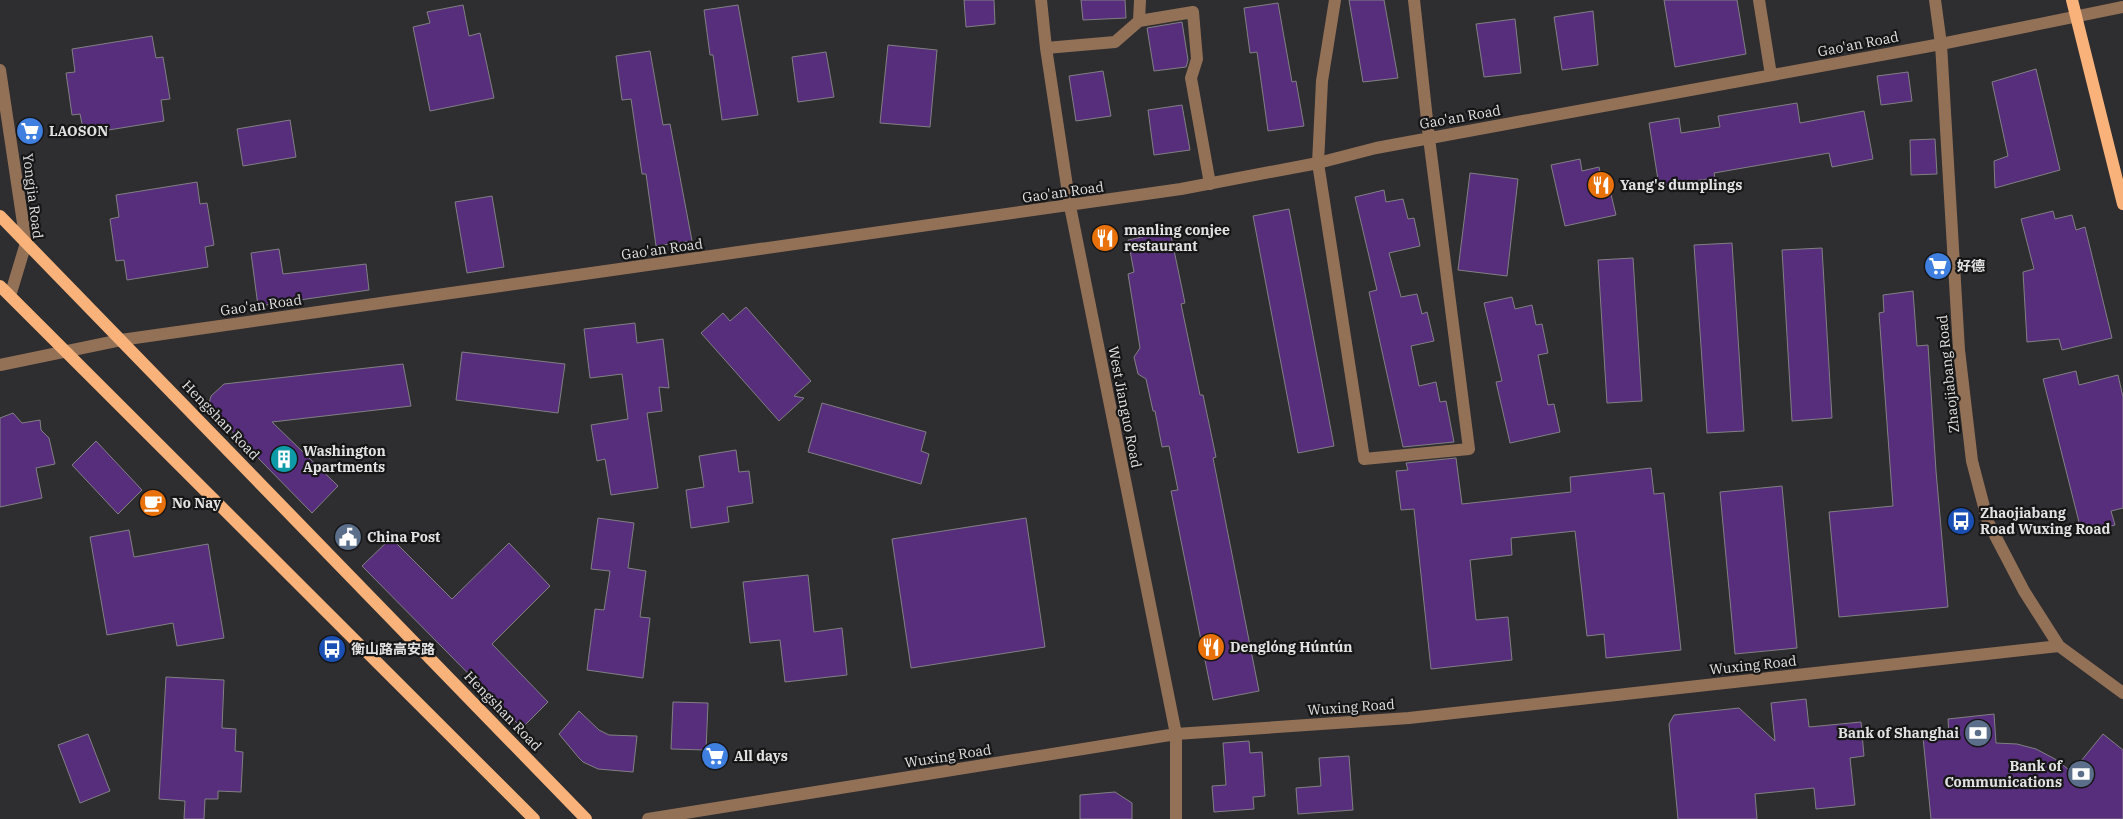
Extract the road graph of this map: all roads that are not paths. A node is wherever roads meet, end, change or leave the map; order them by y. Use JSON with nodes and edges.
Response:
{"nodes":[{"id":1,"x":1041,"y":0,"type":"edge"},
{"id":2,"x":1140,"y":0,"type":"edge"},
{"id":3,"x":1335,"y":0,"type":"edge"},
{"id":4,"x":1414,"y":0,"type":"edge"},
{"id":5,"x":1759,"y":0,"type":"edge"},
{"id":6,"x":1935,"y":0,"type":"edge"},
{"id":7,"x":2072,"y":0,"type":"edge"},
{"id":8,"x":2123,"y":7,"type":"edge"},
{"id":9,"x":2076,"y":17,"type":"junction"},
{"id":10,"x":1139,"y":22,"type":"junction"},
{"id":11,"x":1942,"y":44,"type":"junction"},
{"id":12,"x":1046,"y":48,"type":"junction"},
{"id":13,"x":0,"y":70,"type":"edge"},
{"id":14,"x":1771,"y":75,"type":"junction"},
{"id":15,"x":1429,"y":138,"type":"junction"},
{"id":16,"x":1318,"y":163,"type":"junction"},
{"id":17,"x":1210,"y":184,"type":"junction"},
{"id":18,"x":2123,"y":204,"type":"edge"},
{"id":19,"x":1070,"y":206,"type":"junction"},
{"id":20,"x":0,"y":216,"type":"edge"},
{"id":21,"x":26,"y":242,"type":"junction"},
{"id":22,"x":0,"y":286,"type":"edge"},
{"id":23,"x":10,"y":296,"type":"junction"},
{"id":24,"x":121,"y":340,"type":"junction"},
{"id":25,"x":67,"y":351,"type":"junction"},
{"id":26,"x":0,"y":365,"type":"edge"},
{"id":27,"x":2059,"y":646,"type":"junction"},
{"id":28,"x":2123,"y":693,"type":"edge"},
{"id":29,"x":1176,"y":734,"type":"junction"},
{"id":30,"x":534,"y":819,"type":"edge"},
{"id":31,"x":586,"y":819,"type":"edge"},
{"id":32,"x":648,"y":819,"type":"edge"},
{"id":33,"x":1176,"y":819,"type":"edge"}],
"edges":[{"from":1,"to":12,"type":"street","name":"West Jianguo Road"},
{"from":2,"to":10,"type":"street"},
{"from":3,"to":16,"type":"street"},
{"from":4,"to":15,"type":"street"},
{"from":5,"to":14,"type":"street"},
{"from":6,"to":11,"type":"street","name":"Zhaojiabang Road"},
{"from":7,"to":9,"type":"main road"},
{"from":8,"to":9,"type":"street","name":"Gao'an Road"},
{"from":9,"to":11,"type":"street","name":"Gao'an Road"},
{"from":9,"to":18,"type":"main road"},
{"from":10,"to":12,"type":"street"},
{"from":10,"to":17,"type":"street"},
{"from":11,"to":14,"type":"street","name":"Gao'an Road"},
{"from":11,"to":27,"type":"street","name":"Zhaojiabang Road"},
{"from":12,"to":19,"type":"street","name":"West Jianguo Road"},
{"from":13,"to":21,"type":"street","name":"Yongjia Road"},
{"from":14,"to":15,"type":"street","name":"Gao'an Road"},
{"from":15,"to":16,"type":"street","name":"Gao'an Road"},
{"from":15,"to":16,"type":"street"},
{"from":16,"to":17,"type":"street","name":"Gao'an Road"},
{"from":17,"to":19,"type":"street","name":"Gao'an Road"},
{"from":19,"to":24,"type":"street","name":"Gao'an Road"},
{"from":19,"to":29,"type":"street","name":"West Jianguo Road"},
{"from":20,"to":21,"type":"main road","name":"Hengshan Road"},
{"from":21,"to":23,"type":"street","name":"Yongjia Road"},
{"from":21,"to":24,"type":"main road","name":"Hengshan Road"},
{"from":22,"to":23,"type":"main road"},
{"from":23,"to":25,"type":"main road"},
{"from":24,"to":25,"type":"street","name":"Gao'an Road"},
{"from":24,"to":31,"type":"main road","name":"Hengshan Road"},
{"from":25,"to":26,"type":"street","name":"Gao'an Road"},
{"from":25,"to":30,"type":"main road"},
{"from":27,"to":28,"type":"street","name":"Zhaojiabang Road"},
{"from":27,"to":29,"type":"street","name":"Wuxing Road"},
{"from":29,"to":32,"type":"street","name":"Wuxing Road"},
{"from":29,"to":33,"type":"street","name":"West Jianguo Road"}]}
